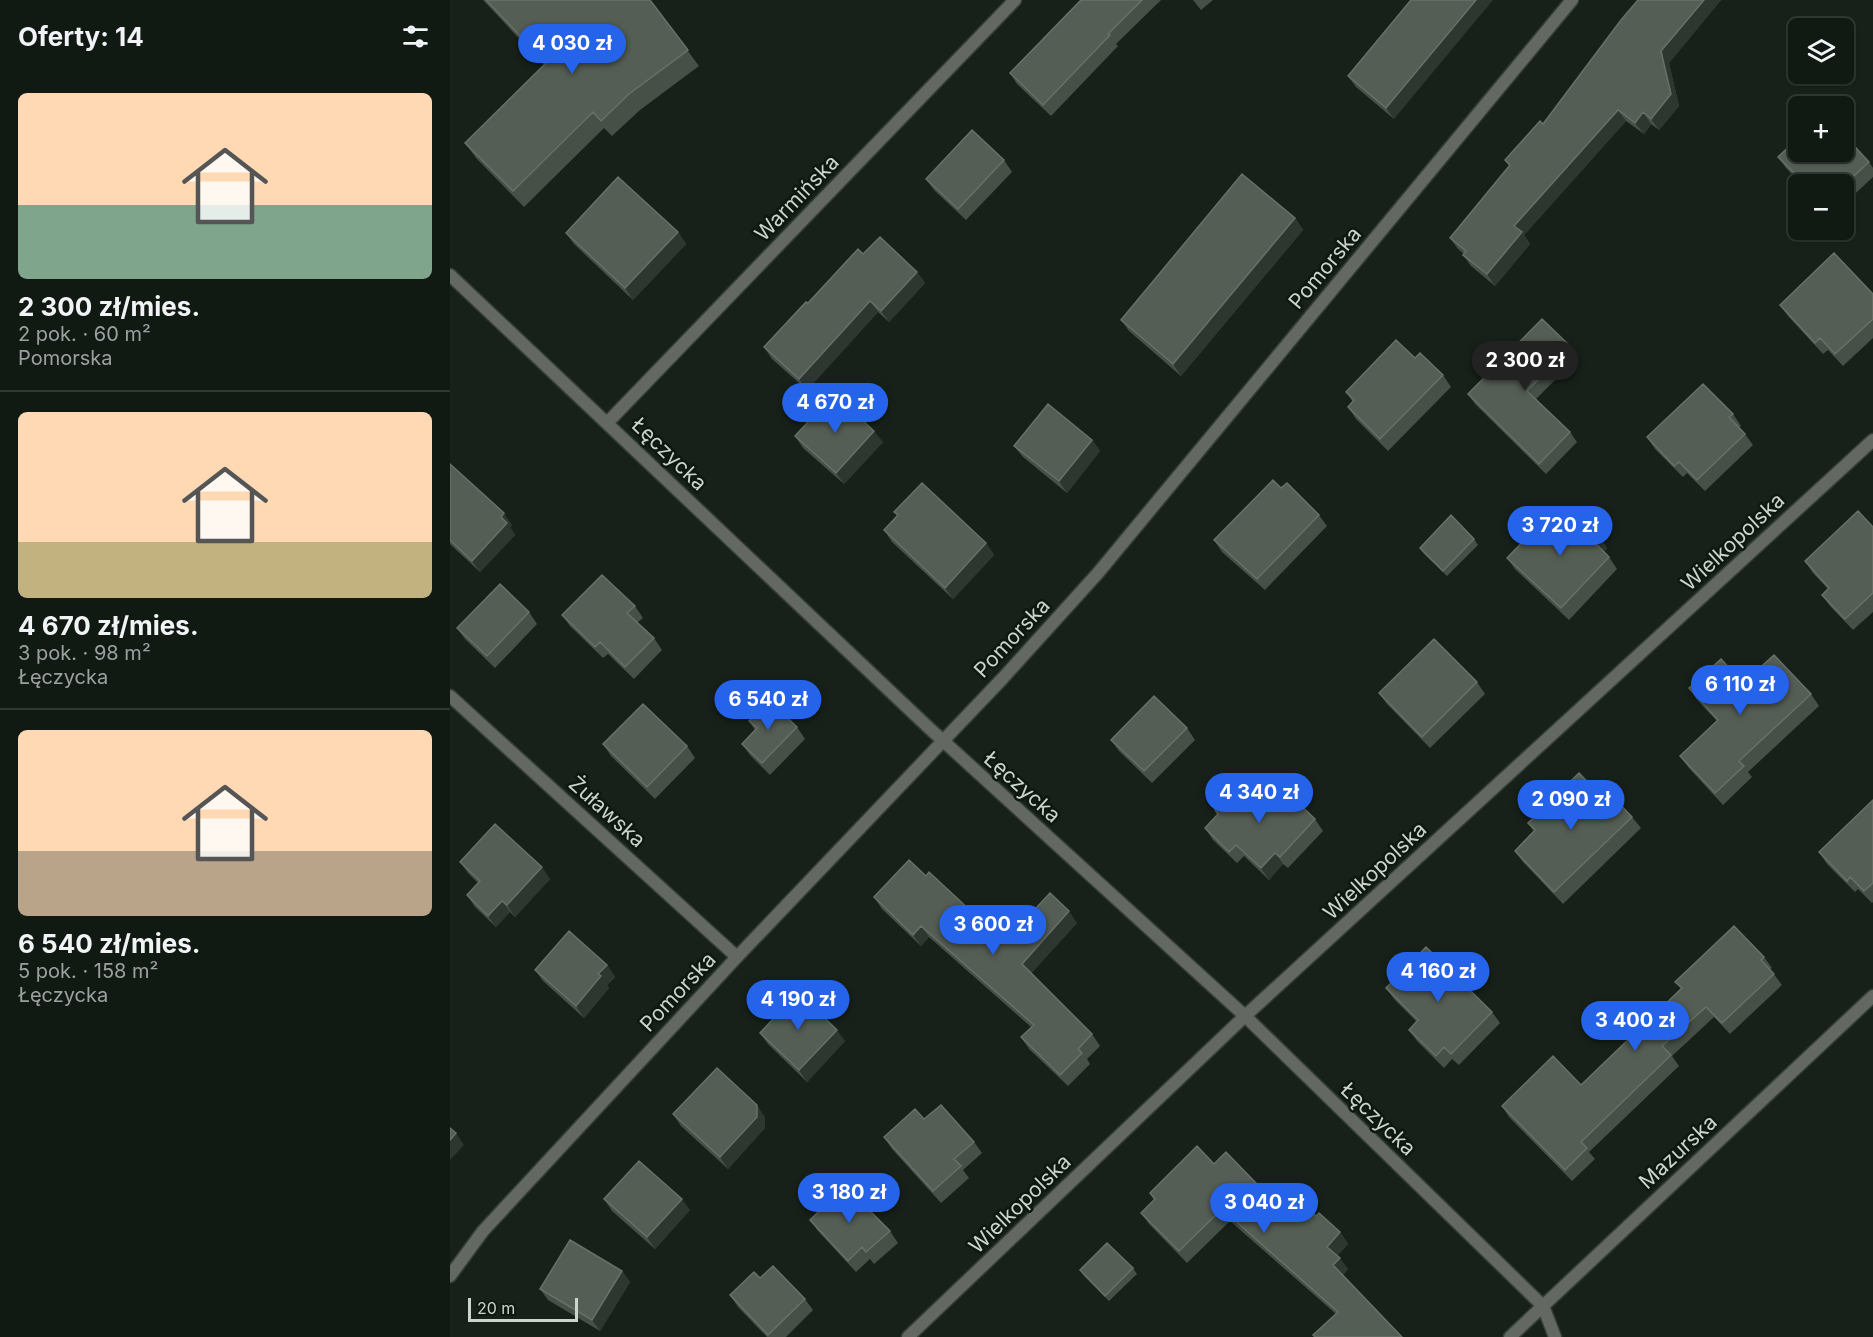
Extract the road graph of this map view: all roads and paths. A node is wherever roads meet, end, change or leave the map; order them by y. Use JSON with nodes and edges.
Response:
{"nodes":[{"id":1,"x":1015,"y":0,"type":"edge"},
{"id":2,"x":1572,"y":0,"type":"edge"},
{"id":3,"x":450,"y":275,"type":"edge"},
{"id":4,"x":608,"y":422,"type":"junction"},
{"id":5,"x":1873,"y":440,"type":"edge"},
{"id":6,"x":450,"y":696,"type":"edge"},
{"id":7,"x":942,"y":740,"type":"junction"},
{"id":8,"x":737,"y":957,"type":"junction"},
{"id":9,"x":1873,"y":996,"type":"edge"},
{"id":10,"x":1245,"y":1016,"type":"junction"},
{"id":11,"x":450,"y":1276,"type":"edge"},
{"id":12,"x":1542,"y":1306,"type":"junction"},
{"id":13,"x":908,"y":1337,"type":"edge"},
{"id":14,"x":1510,"y":1337,"type":"edge"},
{"id":15,"x":1555,"y":1337,"type":"edge"}],
"edges":[{"from":1,"to":4,"type":"street","name":"Warmińska"},
{"from":2,"to":7,"type":"street","name":"Pomorska"},
{"from":3,"to":4,"type":"street","name":"Łęczycka"},
{"from":4,"to":7,"type":"street","name":"Łęczycka"},
{"from":5,"to":10,"type":"street","name":"Wielkopolska"},
{"from":6,"to":8,"type":"street","name":"Żuławska"},
{"from":7,"to":8,"type":"street","name":"Pomorska"},
{"from":7,"to":10,"type":"street","name":"Łęczycka"},
{"from":8,"to":11,"type":"street","name":"Pomorska"},
{"from":9,"to":12,"type":"street","name":"Mazurska"},
{"from":10,"to":12,"type":"street","name":"Łęczycka"},
{"from":10,"to":13,"type":"street","name":"Wielkopolska"},
{"from":12,"to":14,"type":"street","name":"Mazurska"},
{"from":12,"to":15,"type":"street","name":"Łęczycka"}]}
